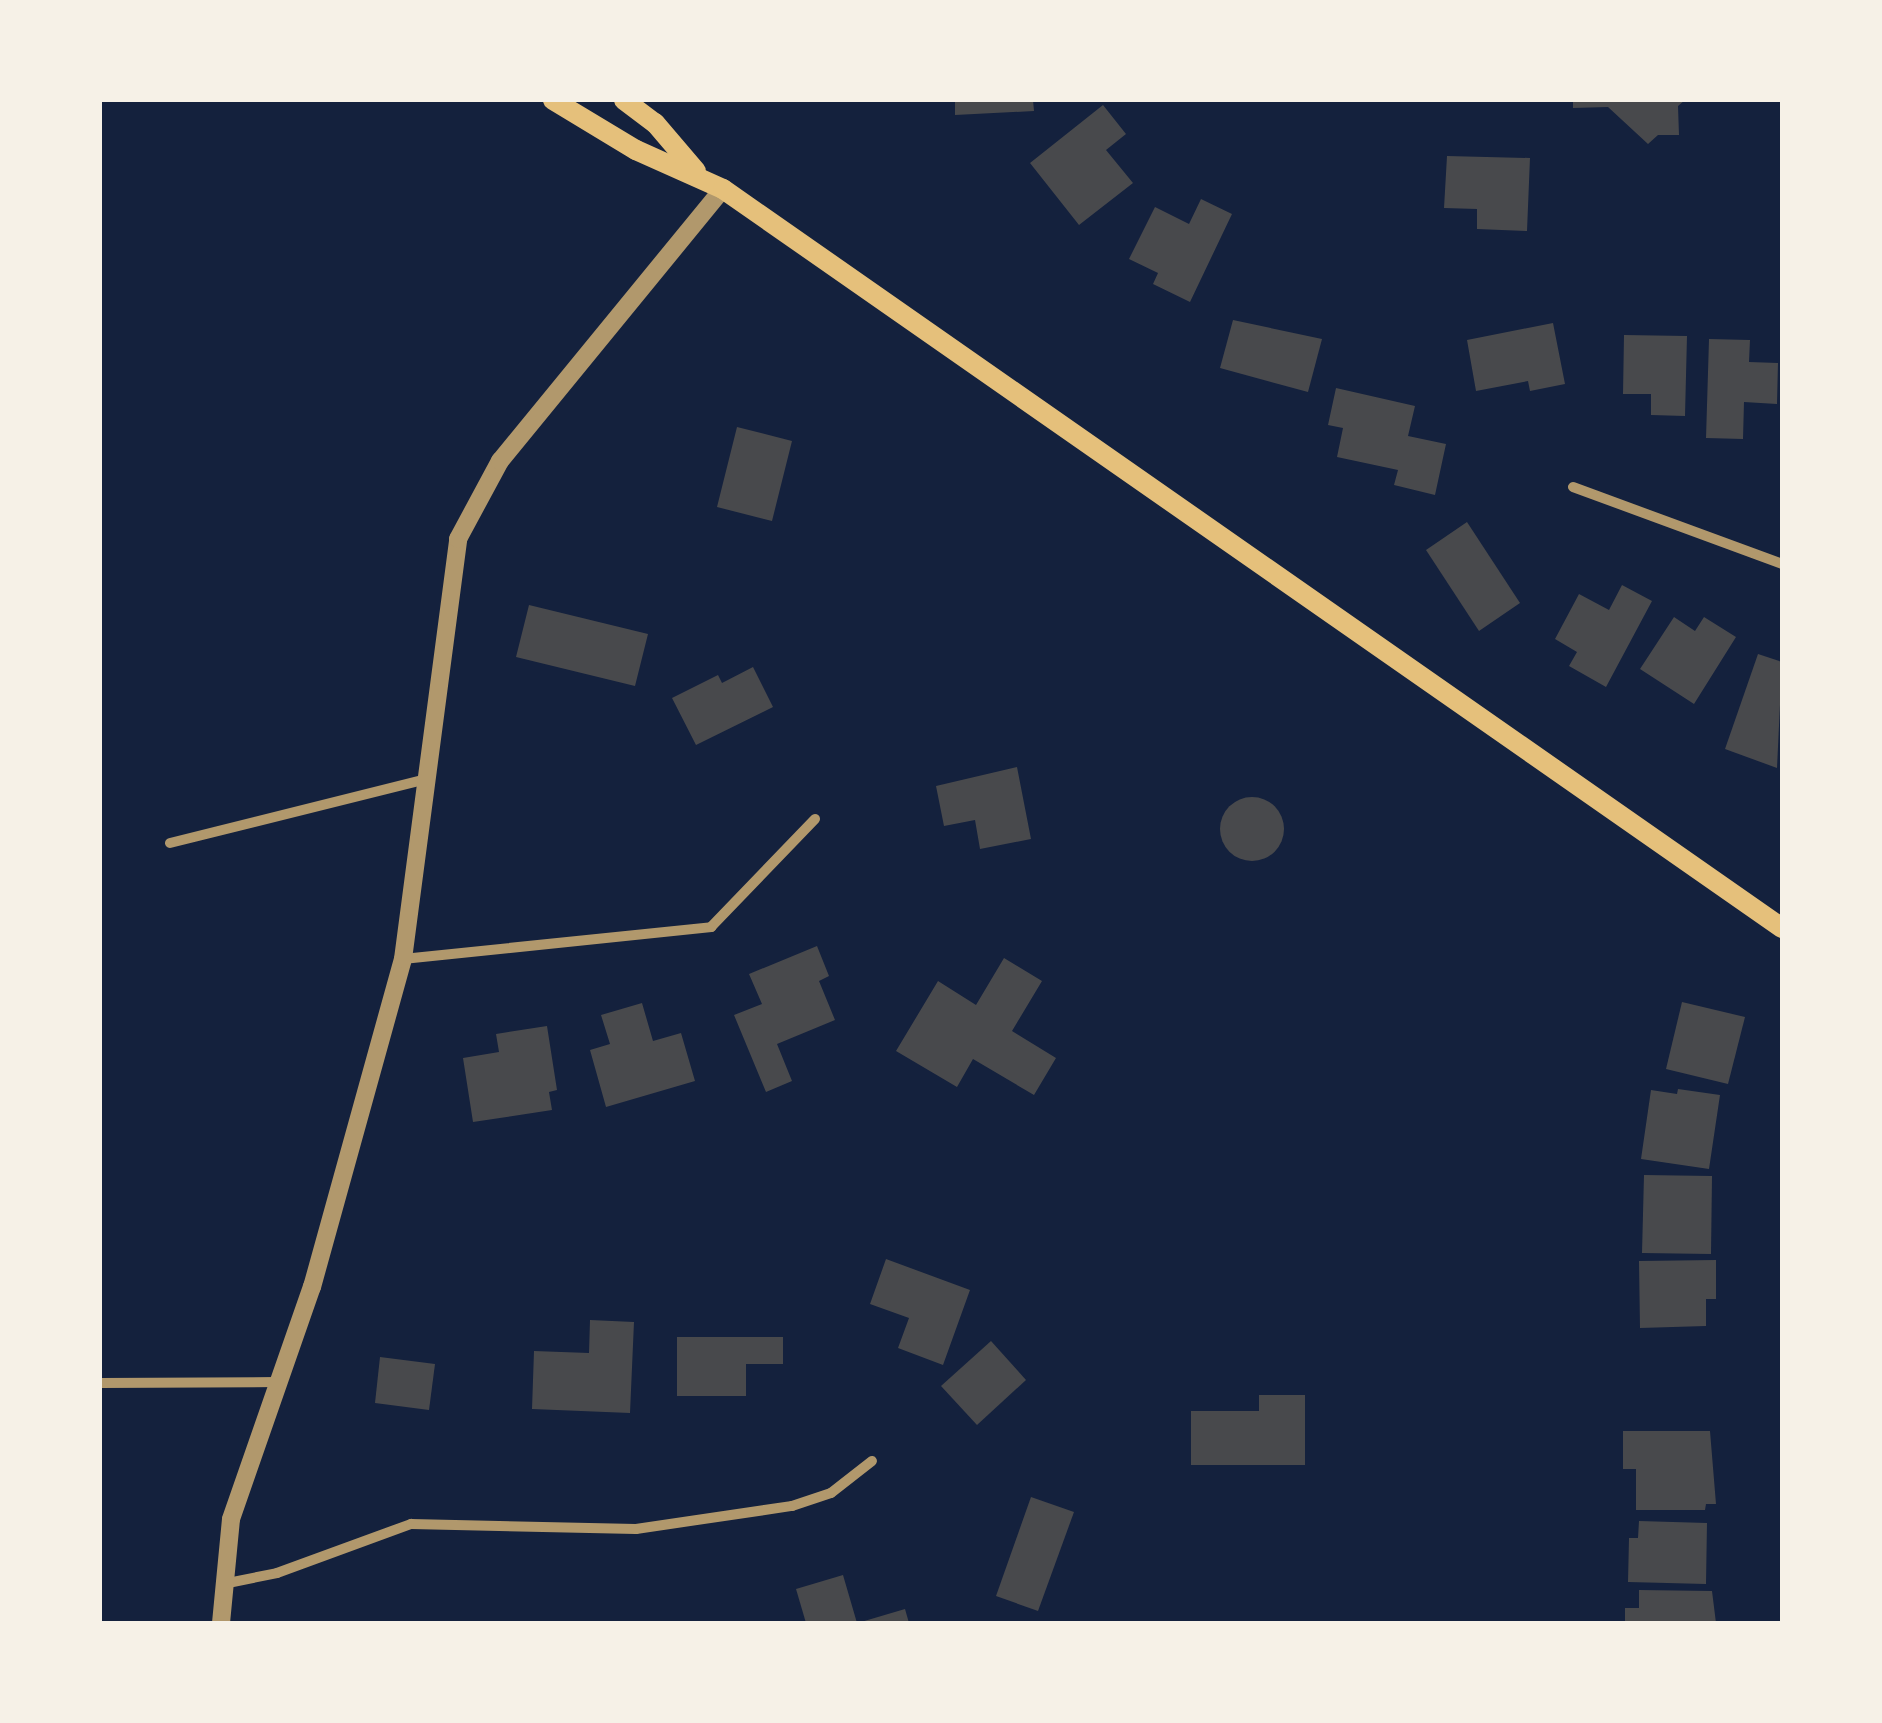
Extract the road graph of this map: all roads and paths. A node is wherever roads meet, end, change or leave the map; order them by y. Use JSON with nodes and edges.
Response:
{"nodes":[{"id":1,"x":553,"y":100,"type":"edge"},
{"id":2,"x":624,"y":100,"type":"edge"},
{"id":3,"x":698,"y":172,"type":"junction"},
{"id":4,"x":723,"y":189,"type":"junction"},
{"id":5,"x":1573,"y":487,"type":"dead end"},
{"id":6,"x":1782,"y":564,"type":"edge"},
{"id":7,"x":428,"y":778,"type":"junction"},
{"id":8,"x":815,"y":820,"type":"dead end"},
{"id":9,"x":170,"y":843,"type":"dead end"},
{"id":10,"x":1782,"y":928,"type":"edge"},
{"id":11,"x":403,"y":960,"type":"junction"},
{"id":12,"x":278,"y":1382,"type":"junction"},
{"id":13,"x":100,"y":1383,"type":"edge"},
{"id":14,"x":872,"y":1461,"type":"dead end"},
{"id":15,"x":222,"y":1584,"type":"junction"},
{"id":16,"x":220,"y":1623,"type":"edge"}],
"edges":[{"from":1,"to":3,"type":"main road"},
{"from":2,"to":3,"type":"main road"},
{"from":3,"to":4,"type":"main road"},
{"from":4,"to":7,"type":"street"},
{"from":4,"to":10,"type":"main road"},
{"from":5,"to":6,"type":"street"},
{"from":7,"to":9,"type":"street"},
{"from":7,"to":11,"type":"street"},
{"from":8,"to":11,"type":"street"},
{"from":11,"to":12,"type":"street"},
{"from":12,"to":13,"type":"street"},
{"from":12,"to":15,"type":"street"},
{"from":14,"to":15,"type":"street"},
{"from":15,"to":16,"type":"street"}]}
